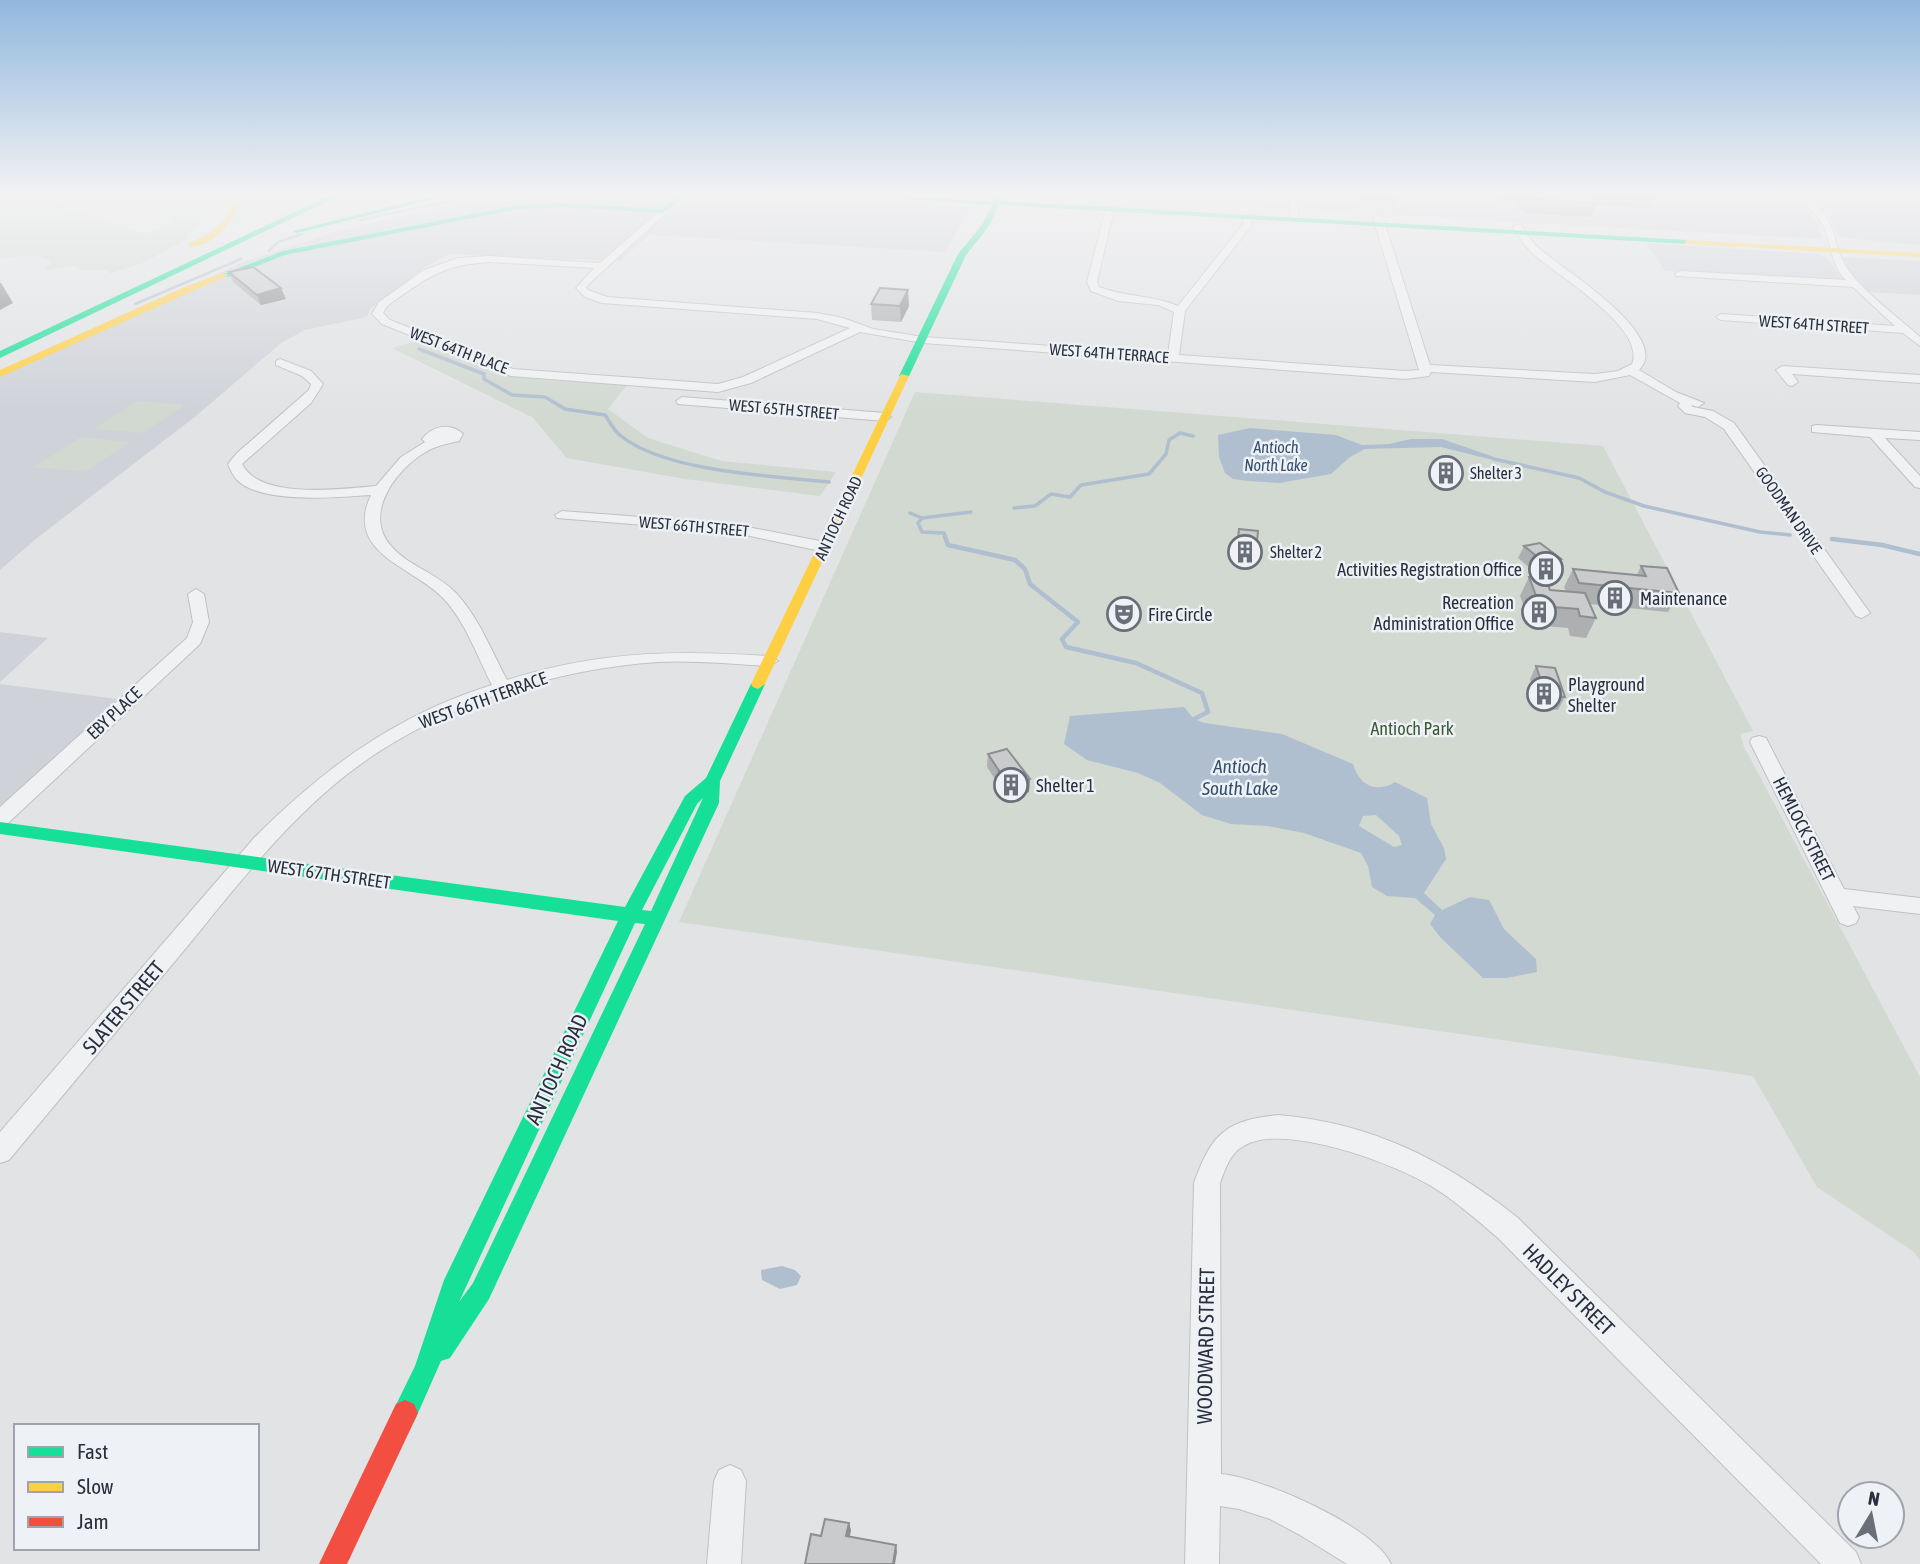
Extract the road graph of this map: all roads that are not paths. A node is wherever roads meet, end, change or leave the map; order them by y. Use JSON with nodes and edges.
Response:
{"nodes":[{"id":1,"x":157,"y":267,"type":"edge"},
{"id":2,"x":187,"y":267,"type":"edge"},
{"id":3,"x":246,"y":267,"type":"edge"},
{"id":4,"x":442,"y":267,"type":"edge"},
{"id":5,"x":601,"y":267,"type":"edge"},
{"id":6,"x":956,"y":267,"type":"edge"},
{"id":7,"x":1099,"y":267,"type":"edge"},
{"id":8,"x":1214,"y":267,"type":"edge"},
{"id":9,"x":1393,"y":267,"type":"edge"},
{"id":10,"x":1555,"y":267,"type":"edge"},
{"id":11,"x":1841,"y":267,"type":"edge"},
{"id":12,"x":1680,"y":274,"type":"dead end"},
{"id":13,"x":1855,"y":284,"type":"junction"},
{"id":14,"x":1189,"y":299,"type":"junction"},
{"id":15,"x":1160,"y":302,"type":"junction"},
{"id":16,"x":1180,"y":312,"type":"junction"},
{"id":17,"x":1721,"y":317,"type":"dead end"},
{"id":18,"x":859,"y":328,"type":"junction"},
{"id":19,"x":1906,"y":330,"type":"junction"},
{"id":20,"x":923,"y":340,"type":"junction"},
{"id":21,"x":0,"y":341,"type":"edge"},
{"id":22,"x":1920,"y":343,"type":"edge"},
{"id":23,"x":0,"y":355,"type":"edge"},
{"id":24,"x":1173,"y":358,"type":"junction"},
{"id":25,"x":279,"y":363,"type":"dead end"},
{"id":26,"x":1425,"y":368,"type":"junction"},
{"id":27,"x":1630,"y":370,"type":"junction"},
{"id":28,"x":0,"y":374,"type":"edge"},
{"id":29,"x":1920,"y":379,"type":"edge"},
{"id":30,"x":1792,"y":382,"type":"dead end"},
{"id":31,"x":682,"y":401,"type":"dead end"},
{"id":32,"x":885,"y":417,"type":"junction"},
{"id":33,"x":1816,"y":429,"type":"dead end"},
{"id":34,"x":1874,"y":433,"type":"junction"},
{"id":35,"x":1920,"y":436,"type":"edge"},
{"id":36,"x":434,"y":442,"type":"dead end"},
{"id":37,"x":1920,"y":484,"type":"edge"},
{"id":38,"x":380,"y":490,"type":"junction"},
{"id":39,"x":562,"y":515,"type":"dead end"},
{"id":40,"x":825,"y":547,"type":"junction"},
{"id":41,"x":196,"y":594,"type":"dead end"},
{"id":42,"x":1862,"y":613,"type":"dead end"},
{"id":43,"x":769,"y":661,"type":"junction"},
{"id":44,"x":503,"y":689,"type":"junction"},
{"id":45,"x":1759,"y":741,"type":"dead end"},
{"id":46,"x":712,"y":781,"type":"junction"},
{"id":47,"x":0,"y":818,"type":"edge"},
{"id":48,"x":0,"y":828,"type":"edge"},
{"id":49,"x":245,"y":862,"type":"junction"},
{"id":50,"x":1838,"y":896,"type":"junction"},
{"id":51,"x":1920,"y":906,"type":"edge"},
{"id":52,"x":629,"y":915,"type":"junction"},
{"id":53,"x":1848,"y":917,"type":"dead end"},
{"id":54,"x":658,"y":919,"type":"junction"},
{"id":55,"x":1234,"y":1137,"type":"joint"},
{"id":56,"x":0,"y":1151,"type":"edge"},
{"id":57,"x":426,"y":1370,"type":"junction"},
{"id":58,"x":730,"y":1481,"type":"dead end"},
{"id":59,"x":1206,"y":1489,"type":"junction"},
{"id":60,"x":333,"y":1564,"type":"edge"},
{"id":61,"x":724,"y":1564,"type":"edge"},
{"id":62,"x":1202,"y":1564,"type":"edge"},
{"id":63,"x":1374,"y":1564,"type":"edge"},
{"id":64,"x":1844,"y":1564,"type":"edge"}],
"edges":[{"from":1,"to":21,"type":"main road"},
{"from":2,"to":23,"type":"main road"},
{"from":3,"to":28,"type":"main road"},
{"from":4,"to":18,"type":"street","name":"WEST 64TH PLACE"},
{"from":5,"to":18,"type":"street","name":"WEST 64TH TERRACE"},
{"from":6,"to":20,"type":"main road","name":"ANTIOCH ROAD"},
{"from":7,"to":15,"type":"street"},
{"from":8,"to":14,"type":"street"},
{"from":9,"to":26,"type":"street"},
{"from":10,"to":27,"type":"street"},
{"from":11,"to":13,"type":"street"},
{"from":12,"to":13,"type":"street"},
{"from":13,"to":19,"type":"street"},
{"from":14,"to":15,"type":"street"},
{"from":14,"to":16,"type":"street"},
{"from":15,"to":16,"type":"street"},
{"from":16,"to":24,"type":"street"},
{"from":17,"to":19,"type":"street","name":"WEST 64TH STREET"},
{"from":18,"to":20,"type":"street","name":"WEST 64TH TERRACE"},
{"from":19,"to":22,"type":"street"},
{"from":20,"to":24,"type":"street","name":"WEST 64TH TERRACE"},
{"from":20,"to":32,"type":"main road","name":"ANTIOCH ROAD"},
{"from":24,"to":26,"type":"street","name":"WEST 64TH TERRACE"},
{"from":25,"to":38,"type":"street"},
{"from":26,"to":27,"type":"street","name":"WEST 64TH TERRACE"},
{"from":27,"to":42,"type":"street","name":"GOODMAN DRIVE"},
{"from":29,"to":30,"type":"street"},
{"from":31,"to":32,"type":"street","name":"WEST 65TH STREET"},
{"from":32,"to":40,"type":"main road","name":"ANTIOCH ROAD"},
{"from":33,"to":34,"type":"street"},
{"from":34,"to":35,"type":"street"},
{"from":34,"to":37,"type":"street"},
{"from":36,"to":38,"type":"street"},
{"from":38,"to":44,"type":"street"},
{"from":39,"to":40,"type":"street","name":"WEST 66TH STREET"},
{"from":40,"to":43,"type":"main road","name":"ANTIOCH ROAD"},
{"from":41,"to":47,"type":"street","name":"EBY PLACE"},
{"from":43,"to":44,"type":"street","name":"WEST 66TH TERRACE"},
{"from":43,"to":46,"type":"main road","name":"ANTIOCH ROAD"},
{"from":44,"to":49,"type":"street","name":"WEST 66TH TERRACE"},
{"from":45,"to":50,"type":"street","name":"HEMLOCK STREET"},
{"from":46,"to":52,"type":"main road","name":"ANTIOCH ROAD"},
{"from":46,"to":54,"type":"main road","name":"ANTIOCH ROAD"},
{"from":48,"to":49,"type":"main road","name":"WEST 67TH STREET"},
{"from":49,"to":52,"type":"main road","name":"WEST 67TH STREET"},
{"from":49,"to":56,"type":"street","name":"SLATER STREET"},
{"from":50,"to":51,"type":"street"},
{"from":50,"to":53,"type":"street","name":"HEMLOCK STREET"},
{"from":52,"to":54,"type":"main road","name":"WEST 67TH STREET"},
{"from":52,"to":57,"type":"main road","name":"ANTIOCH ROAD"},
{"from":54,"to":57,"type":"main road","name":"ANTIOCH ROAD"},
{"from":55,"to":59,"type":"street","name":"WOODWARD STREET"},
{"from":55,"to":64,"type":"street","name":"HADLEY STREET"},
{"from":57,"to":60,"type":"main road","name":"ANTIOCH ROAD"},
{"from":58,"to":61,"type":"street"},
{"from":59,"to":62,"type":"street","name":"WOODWARD STREET"},
{"from":59,"to":63,"type":"street"}]}
